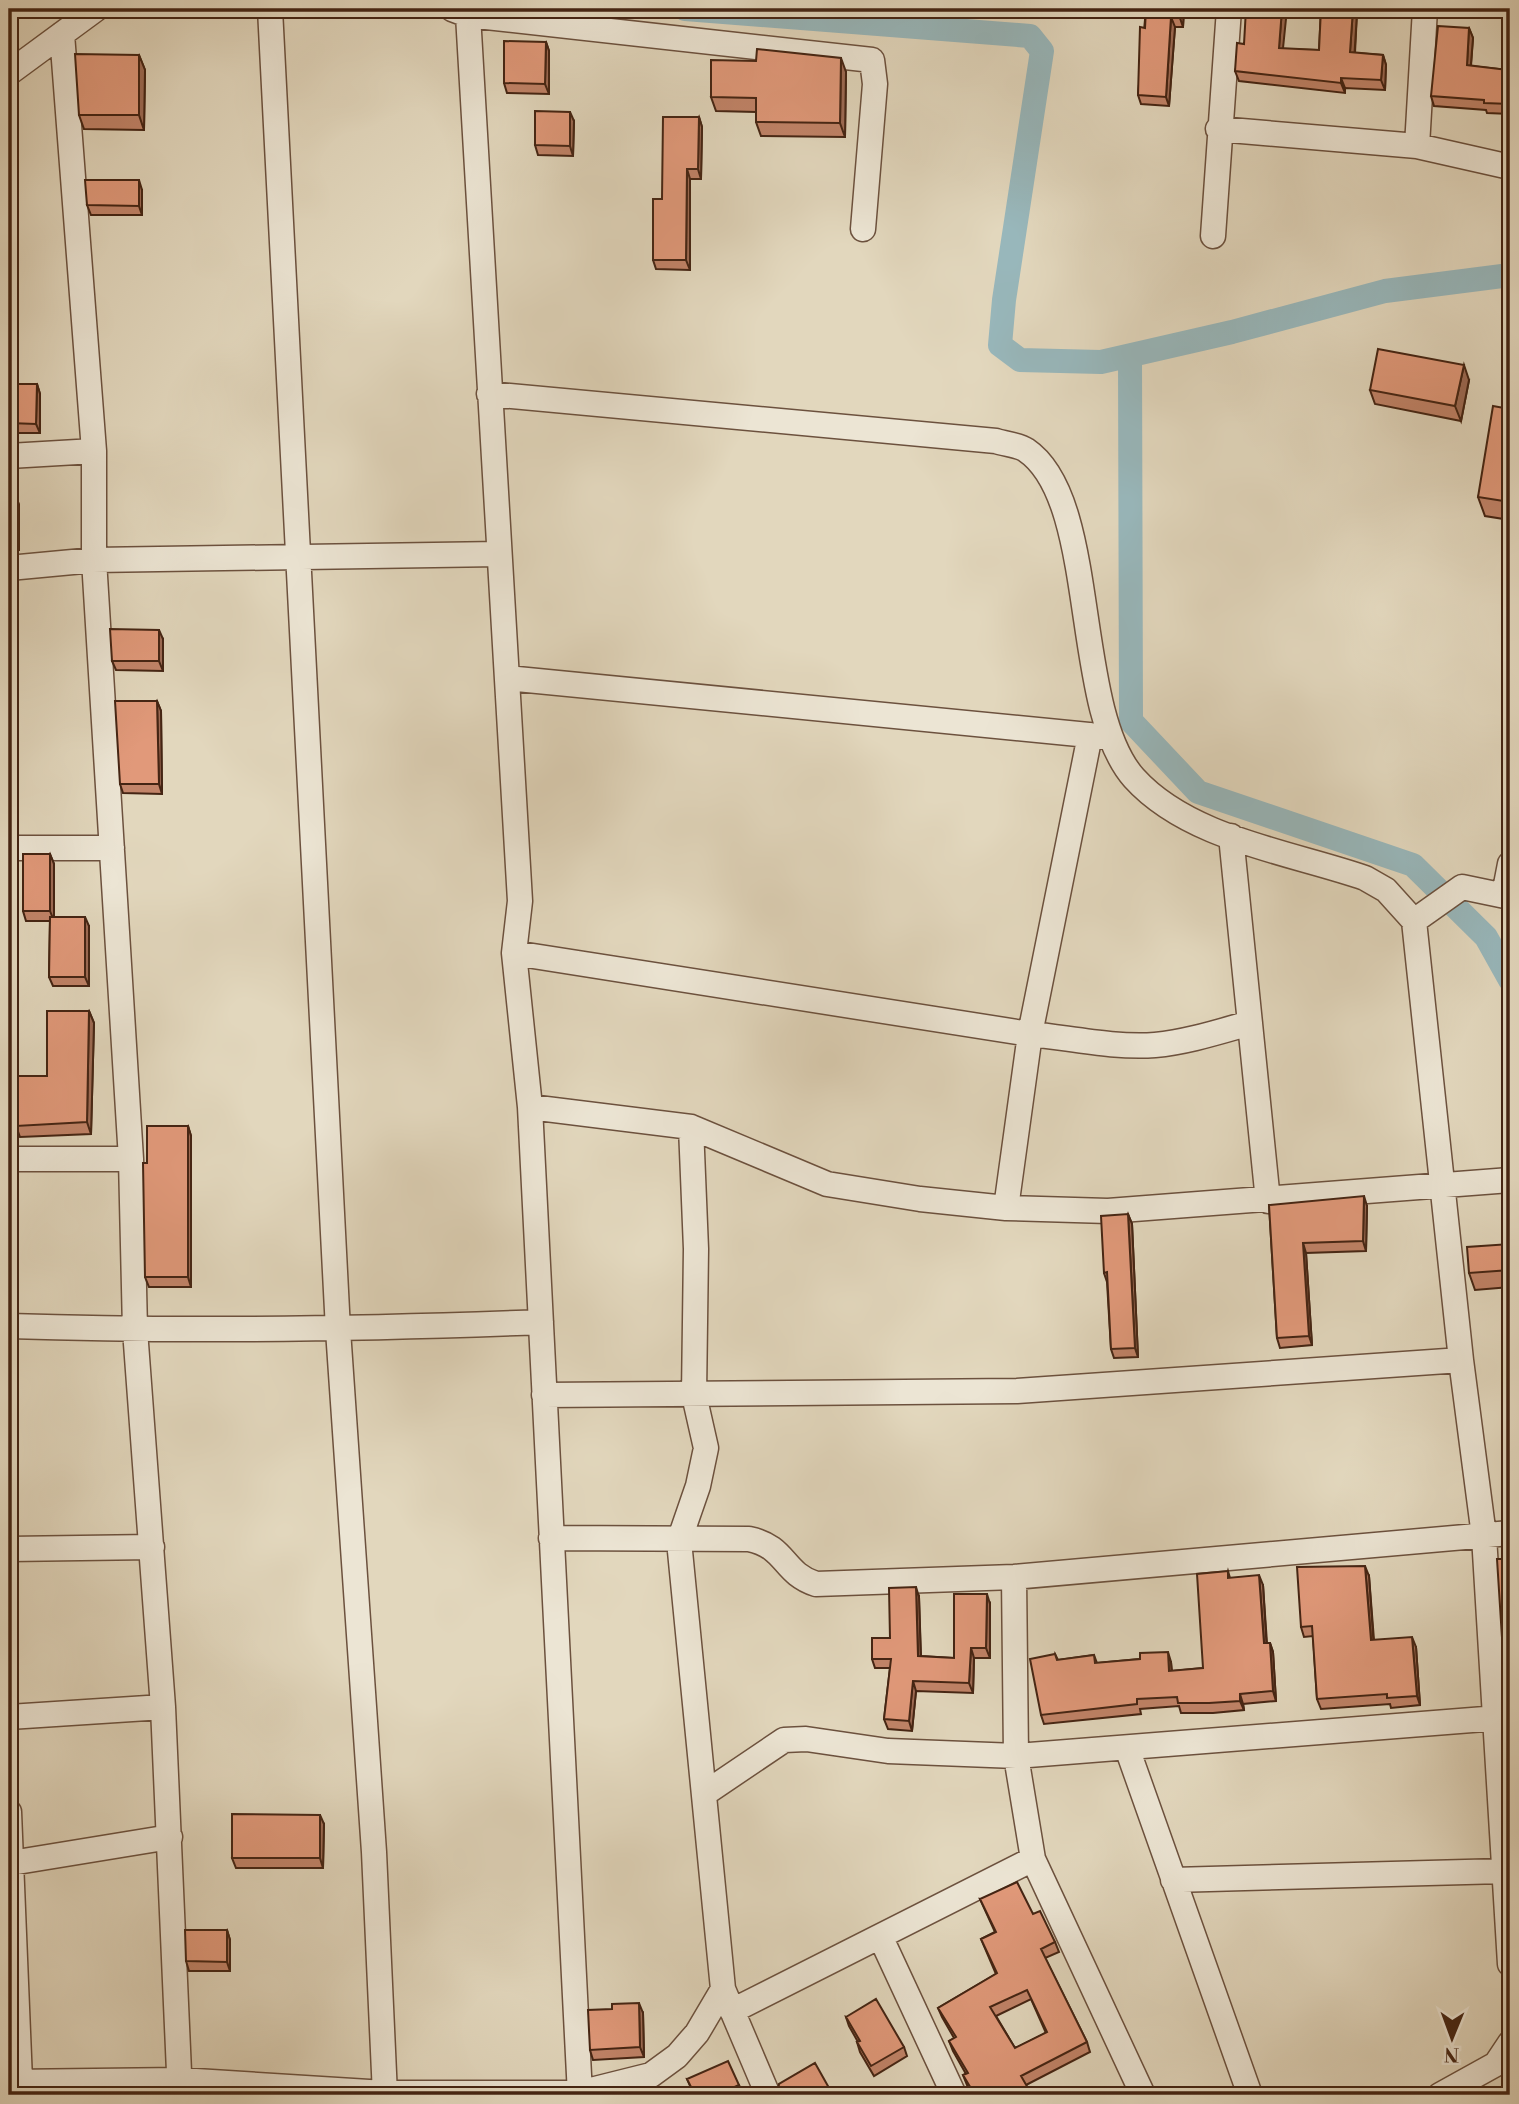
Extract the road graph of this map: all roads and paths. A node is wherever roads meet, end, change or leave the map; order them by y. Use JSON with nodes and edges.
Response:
{"nodes":[{"id":1,"x":96,"y":9,"type":"edge"},
{"id":2,"x":270,"y":9,"type":"edge"},
{"id":3,"x":1228,"y":9,"type":"edge"},
{"id":4,"x":1425,"y":9,"type":"edge"},
{"id":5,"x":460,"y":12,"type":"edge"},
{"id":6,"x":62,"y":34,"type":"junction"},
{"id":7,"x":9,"y":73,"type":"edge"},
{"id":8,"x":1218,"y":129,"type":"junction"},
{"id":9,"x":1417,"y":146,"type":"junction"},
{"id":10,"x":1510,"y":167,"type":"edge"},
{"id":11,"x":863,"y":229,"type":"dead end"},
{"id":12,"x":1213,"y":236,"type":"dead end"},
{"id":13,"x":489,"y":394,"type":"junction"},
{"id":14,"x":94,"y":451,"type":"junction"},
{"id":15,"x":9,"y":456,"type":"edge"},
{"id":16,"x":499,"y":554,"type":"junction"},
{"id":17,"x":297,"y":557,"type":"junction"},
{"id":18,"x":94,"y":560,"type":"junction"},
{"id":19,"x":9,"y":568,"type":"edge"},
{"id":20,"x":507,"y":678,"type":"junction"},
{"id":21,"x":1099,"y":736,"type":"junction"},
{"id":22,"x":1231,"y":836,"type":"junction"},
{"id":23,"x":9,"y":848,"type":"edge"},
{"id":24,"x":112,"y":848,"type":"junction"},
{"id":25,"x":1510,"y":864,"type":"edge"},
{"id":26,"x":1507,"y":896,"type":"edge"},
{"id":27,"x":1419,"y":918,"type":"junction"},
{"id":28,"x":514,"y":953,"type":"junction"},
{"id":29,"x":1250,"y":1023,"type":"junction"},
{"id":30,"x":1030,"y":1034,"type":"junction"},
{"id":31,"x":530,"y":1107,"type":"junction"},
{"id":32,"x":691,"y":1127,"type":"junction"},
{"id":33,"x":9,"y":1159,"type":"edge"},
{"id":34,"x":131,"y":1159,"type":"junction"},
{"id":35,"x":1510,"y":1180,"type":"edge"},
{"id":36,"x":1442,"y":1188,"type":"junction"},
{"id":37,"x":1268,"y":1201,"type":"junction"},
{"id":38,"x":1006,"y":1208,"type":"junction"},
{"id":39,"x":541,"y":1322,"type":"junction"},
{"id":40,"x":9,"y":1326,"type":"edge"},
{"id":41,"x":135,"y":1330,"type":"junction"},
{"id":42,"x":338,"y":1330,"type":"junction"},
{"id":43,"x":1461,"y":1360,"type":"junction"},
{"id":44,"x":544,"y":1395,"type":"junction"},
{"id":45,"x":694,"y":1395,"type":"junction"},
{"id":46,"x":1510,"y":1533,"type":"edge"},
{"id":47,"x":1484,"y":1535,"type":"junction"},
{"id":48,"x":551,"y":1538,"type":"junction"},
{"id":49,"x":679,"y":1541,"type":"junction"},
{"id":50,"x":152,"y":1547,"type":"junction"},
{"id":51,"x":9,"y":1549,"type":"edge"},
{"id":52,"x":1014,"y":1577,"type":"junction"},
{"id":53,"x":163,"y":1707,"type":"junction"},
{"id":54,"x":9,"y":1717,"type":"edge"},
{"id":55,"x":1502,"y":1718,"type":"edge"},
{"id":56,"x":1127,"y":1748,"type":"junction"},
{"id":57,"x":1016,"y":1756,"type":"junction"},
{"id":58,"x":704,"y":1794,"type":"junction"},
{"id":59,"x":1505,"y":1805,"type":"edge"},
{"id":60,"x":9,"y":1812,"type":"edge"},
{"id":61,"x":170,"y":1837,"type":"junction"},
{"id":62,"x":1033,"y":1859,"type":"junction"},
{"id":63,"x":11,"y":1863,"type":"junction"},
{"id":64,"x":1503,"y":1871,"type":"junction"},
{"id":65,"x":1173,"y":1881,"type":"junction"},
{"id":66,"x":1508,"y":1911,"type":"edge"},
{"id":67,"x":881,"y":1938,"type":"junction"},
{"id":68,"x":1510,"y":1964,"type":"edge"},
{"id":69,"x":727,"y":2000,"type":"junction"},
{"id":70,"x":1510,"y":2043,"type":"edge"},
{"id":71,"x":14,"y":2082,"type":"edge"},
{"id":72,"x":180,"y":2088,"type":"edge"},
{"id":73,"x":385,"y":2094,"type":"edge"},
{"id":74,"x":579,"y":2094,"type":"edge"},
{"id":75,"x":768,"y":2095,"type":"edge"},
{"id":76,"x":954,"y":2095,"type":"edge"},
{"id":77,"x":1143,"y":2095,"type":"edge"},
{"id":78,"x":1250,"y":2095,"type":"edge"},
{"id":79,"x":1440,"y":2095,"type":"edge"}],
"edges":[{"from":1,"to":6,"type":"street"},
{"from":2,"to":17,"type":"street"},
{"from":3,"to":8,"type":"street"},
{"from":4,"to":9,"type":"street"},
{"from":5,"to":11,"type":"street"},
{"from":5,"to":13,"type":"street"},
{"from":6,"to":7,"type":"street"},
{"from":6,"to":14,"type":"street"},
{"from":8,"to":9,"type":"street"},
{"from":8,"to":12,"type":"street"},
{"from":9,"to":10,"type":"street"},
{"from":13,"to":16,"type":"street"},
{"from":13,"to":21,"type":"street"},
{"from":14,"to":15,"type":"street"},
{"from":14,"to":18,"type":"street"},
{"from":16,"to":17,"type":"street"},
{"from":16,"to":20,"type":"street"},
{"from":17,"to":18,"type":"street"},
{"from":17,"to":42,"type":"street"},
{"from":18,"to":19,"type":"street"},
{"from":18,"to":24,"type":"street"},
{"from":20,"to":21,"type":"street"},
{"from":20,"to":28,"type":"street"},
{"from":21,"to":22,"type":"street"},
{"from":21,"to":30,"type":"street"},
{"from":22,"to":27,"type":"street"},
{"from":22,"to":29,"type":"street"},
{"from":23,"to":24,"type":"street"},
{"from":24,"to":34,"type":"street"},
{"from":25,"to":26,"type":"street"},
{"from":26,"to":27,"type":"street"},
{"from":27,"to":36,"type":"street"},
{"from":28,"to":30,"type":"street"},
{"from":28,"to":31,"type":"street"},
{"from":29,"to":30,"type":"street"},
{"from":29,"to":37,"type":"street"},
{"from":30,"to":38,"type":"street"},
{"from":31,"to":32,"type":"street"},
{"from":31,"to":39,"type":"street"},
{"from":32,"to":38,"type":"street"},
{"from":32,"to":45,"type":"street"},
{"from":33,"to":34,"type":"street"},
{"from":34,"to":41,"type":"street"},
{"from":35,"to":36,"type":"street"},
{"from":36,"to":37,"type":"street"},
{"from":36,"to":43,"type":"street"},
{"from":37,"to":38,"type":"street"},
{"from":39,"to":42,"type":"street"},
{"from":39,"to":44,"type":"street"},
{"from":40,"to":41,"type":"street"},
{"from":41,"to":42,"type":"street"},
{"from":41,"to":50,"type":"street"},
{"from":42,"to":73,"type":"street"},
{"from":43,"to":45,"type":"street"},
{"from":43,"to":47,"type":"street"},
{"from":44,"to":45,"type":"street"},
{"from":44,"to":48,"type":"street"},
{"from":45,"to":49,"type":"street"},
{"from":46,"to":47,"type":"street"},
{"from":47,"to":52,"type":"street"},
{"from":47,"to":55,"type":"street"},
{"from":48,"to":49,"type":"street"},
{"from":48,"to":74,"type":"street"},
{"from":49,"to":52,"type":"street"},
{"from":49,"to":58,"type":"street"},
{"from":50,"to":51,"type":"street"},
{"from":50,"to":53,"type":"street"},
{"from":52,"to":57,"type":"street"},
{"from":53,"to":54,"type":"street"},
{"from":53,"to":61,"type":"street"},
{"from":55,"to":56,"type":"street"},
{"from":55,"to":59,"type":"street"},
{"from":56,"to":57,"type":"street"},
{"from":56,"to":65,"type":"street"},
{"from":57,"to":58,"type":"street"},
{"from":57,"to":62,"type":"street"},
{"from":58,"to":69,"type":"street"},
{"from":59,"to":64,"type":"street"},
{"from":60,"to":63,"type":"street"},
{"from":61,"to":63,"type":"street"},
{"from":61,"to":72,"type":"street"},
{"from":62,"to":67,"type":"street"},
{"from":62,"to":77,"type":"street"},
{"from":63,"to":71,"type":"street"},
{"from":64,"to":65,"type":"street"},
{"from":64,"to":66,"type":"street"},
{"from":65,"to":78,"type":"street"},
{"from":66,"to":68,"type":"street"},
{"from":67,"to":69,"type":"street"},
{"from":67,"to":76,"type":"street"},
{"from":69,"to":74,"type":"street"},
{"from":69,"to":75,"type":"street"},
{"from":70,"to":79,"type":"street"},
{"from":71,"to":72,"type":"street"},
{"from":72,"to":73,"type":"street"},
{"from":73,"to":74,"type":"street"}]}
